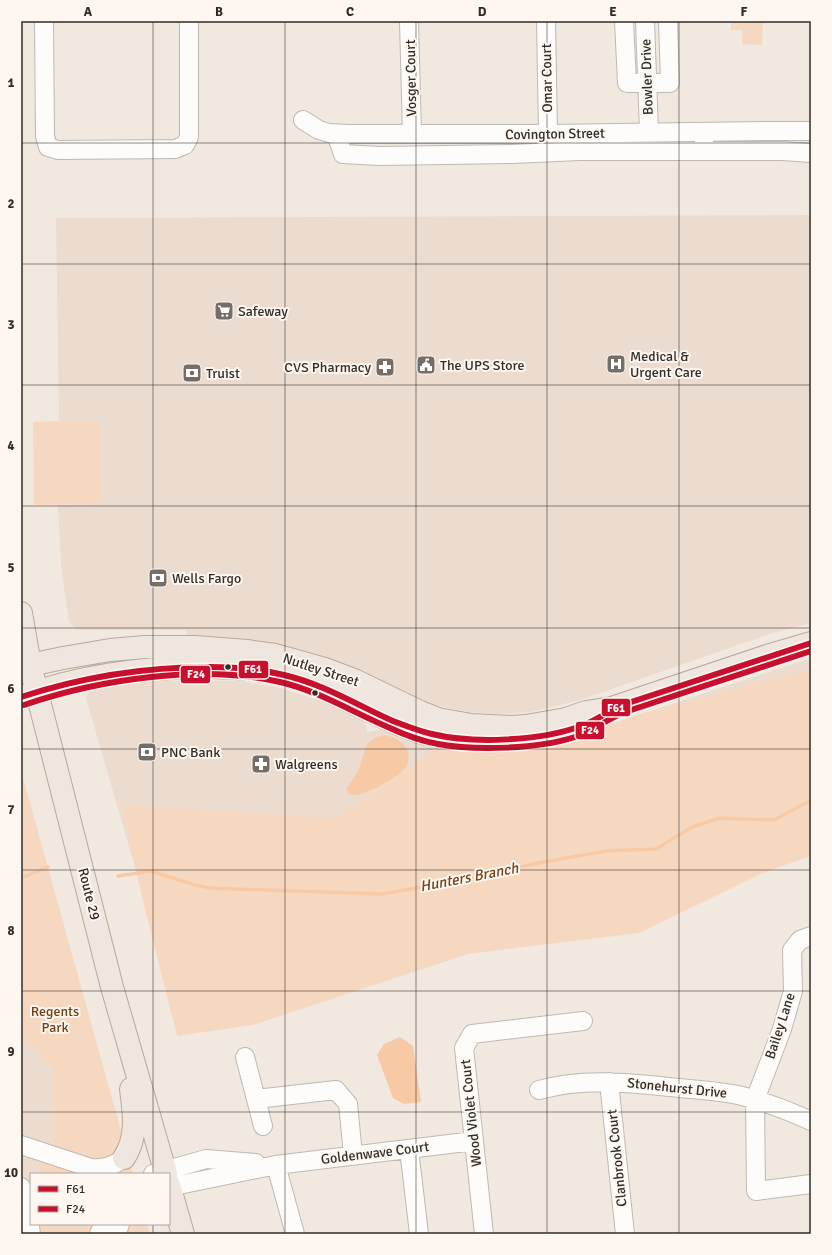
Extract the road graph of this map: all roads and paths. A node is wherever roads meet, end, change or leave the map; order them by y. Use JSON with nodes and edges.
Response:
{"nodes":[{"id":1,"x":44,"y":21,"type":"edge"},
{"id":2,"x":189,"y":21,"type":"edge"},
{"id":3,"x":409,"y":21,"type":"edge"},
{"id":4,"x":546,"y":21,"type":"edge"},
{"id":5,"x":624,"y":21,"type":"edge"},
{"id":6,"x":645,"y":21,"type":"edge"},
{"id":7,"x":668,"y":21,"type":"edge"},
{"id":8,"x":647,"y":83,"type":"junction"},
{"id":9,"x":303,"y":120,"type":"dead end"},
{"id":10,"x":811,"y":131,"type":"edge"},
{"id":11,"x":649,"y":132,"type":"junction"},
{"id":12,"x":704,"y":132,"type":"junction"},
{"id":13,"x":336,"y":134,"type":"junction"},
{"id":14,"x":412,"y":134,"type":"junction"},
{"id":15,"x":548,"y":134,"type":"junction"},
{"id":16,"x":580,"y":142,"type":"junction"},
{"id":17,"x":704,"y":151,"type":"junction"},
{"id":18,"x":811,"y":153,"type":"edge"},
{"id":19,"x":21,"y":613,"type":"edge"},
{"id":20,"x":811,"y":643,"type":"edge"},
{"id":21,"x":25,"y":666,"type":"edge"},
{"id":22,"x":29,"y":694,"type":"edge"},
{"id":23,"x":612,"y":708,"type":"junction"},
{"id":24,"x":811,"y":936,"type":"edge"},
{"id":25,"x":583,"y":1021,"type":"dead end"},
{"id":26,"x":125,"y":1032,"type":"junction"},
{"id":27,"x":245,"y":1057,"type":"dead end"},
{"id":28,"x":609,"y":1082,"type":"junction"},
{"id":29,"x":539,"y":1090,"type":"dead end"},
{"id":30,"x":256,"y":1099,"type":"junction"},
{"id":31,"x":755,"y":1100,"type":"junction"},
{"id":32,"x":811,"y":1121,"type":"edge"},
{"id":33,"x":263,"y":1126,"type":"dead end"},
{"id":34,"x":474,"y":1141,"type":"junction"},
{"id":35,"x":21,"y":1145,"type":"edge"},
{"id":36,"x":408,"y":1149,"type":"junction"},
{"id":37,"x":353,"y":1155,"type":"junction"},
{"id":38,"x":276,"y":1165,"type":"junction"},
{"id":39,"x":118,"y":1166,"type":"edge"},
{"id":40,"x":163,"y":1173,"type":"edge"},
{"id":41,"x":170,"y":1177,"type":"edge"},
{"id":42,"x":811,"y":1184,"type":"edge"},
{"id":43,"x":21,"y":1187,"type":"edge"},
{"id":44,"x":170,"y":1194,"type":"edge"},
{"id":45,"x":30,"y":1222,"type":"edge"},
{"id":46,"x":117,"y":1225,"type":"edge"},
{"id":47,"x":104,"y":1230,"type":"edge"},
{"id":48,"x":183,"y":1234,"type":"edge"},
{"id":49,"x":295,"y":1234,"type":"edge"},
{"id":50,"x":419,"y":1234,"type":"edge"},
{"id":51,"x":484,"y":1234,"type":"edge"},
{"id":52,"x":625,"y":1234,"type":"edge"}],
"edges":[{"from":1,"to":2,"type":"street"},
{"from":3,"to":14,"type":"street","name":"Vosger Court"},
{"from":4,"to":15,"type":"street","name":"Omar Court"},
{"from":5,"to":8,"type":"street"},
{"from":6,"to":8,"type":"street","name":"Bowler Drive"},
{"from":7,"to":8,"type":"street"},
{"from":8,"to":11,"type":"street","name":"Bowler Drive"},
{"from":9,"to":13,"type":"street","name":"Covington Street"},
{"from":10,"to":12,"type":"street","name":"Covington Street"},
{"from":11,"to":12,"type":"street","name":"Covington Street"},
{"from":11,"to":16,"type":"street","name":"Covington Street"},
{"from":12,"to":17,"type":"street"},
{"from":13,"to":14,"type":"street","name":"Covington Street"},
{"from":13,"to":16,"type":"street"},
{"from":14,"to":15,"type":"street","name":"Covington Street"},
{"from":15,"to":16,"type":"street","name":"Covington Street"},
{"from":16,"to":17,"type":"street"},
{"from":17,"to":18,"type":"street"},
{"from":19,"to":21,"type":"main road","name":"Route 29"},
{"from":20,"to":23,"type":"main road","name":"Nutley Street"},
{"from":21,"to":22,"type":"main road","name":"Route 29"},
{"from":21,"to":23,"type":"main road","name":"Nutley Street"},
{"from":22,"to":23,"type":"main road","name":"Nutley Street"},
{"from":22,"to":26,"type":"main road","name":"Route 29"},
{"from":24,"to":31,"type":"street","name":"Bailey Lane"},
{"from":25,"to":34,"type":"street","name":"Wood Violet Court"},
{"from":26,"to":39,"type":"main road"},
{"from":26,"to":40,"type":"main road","name":"Route 29"},
{"from":27,"to":30,"type":"street"},
{"from":28,"to":29,"type":"street","name":"Stonehurst Drive"},
{"from":28,"to":31,"type":"street","name":"Stonehurst Drive"},
{"from":28,"to":52,"type":"street","name":"Clanbrook Court"},
{"from":30,"to":33,"type":"street"},
{"from":30,"to":37,"type":"street"},
{"from":31,"to":32,"type":"street","name":"Stonehurst Drive"},
{"from":31,"to":42,"type":"street"},
{"from":34,"to":36,"type":"street","name":"Goldenwave Court"},
{"from":34,"to":51,"type":"street","name":"Wood Violet Court"},
{"from":35,"to":39,"type":"street"},
{"from":36,"to":37,"type":"street","name":"Goldenwave Court"},
{"from":36,"to":50,"type":"street"},
{"from":37,"to":38,"type":"street","name":"Goldenwave Court"},
{"from":38,"to":41,"type":"street","name":"Goldenwave Court"},
{"from":38,"to":49,"type":"street"},
{"from":43,"to":45,"type":"street"},
{"from":44,"to":48,"type":"main road","name":"Route 29"},
{"from":46,"to":47,"type":"street"}]}
